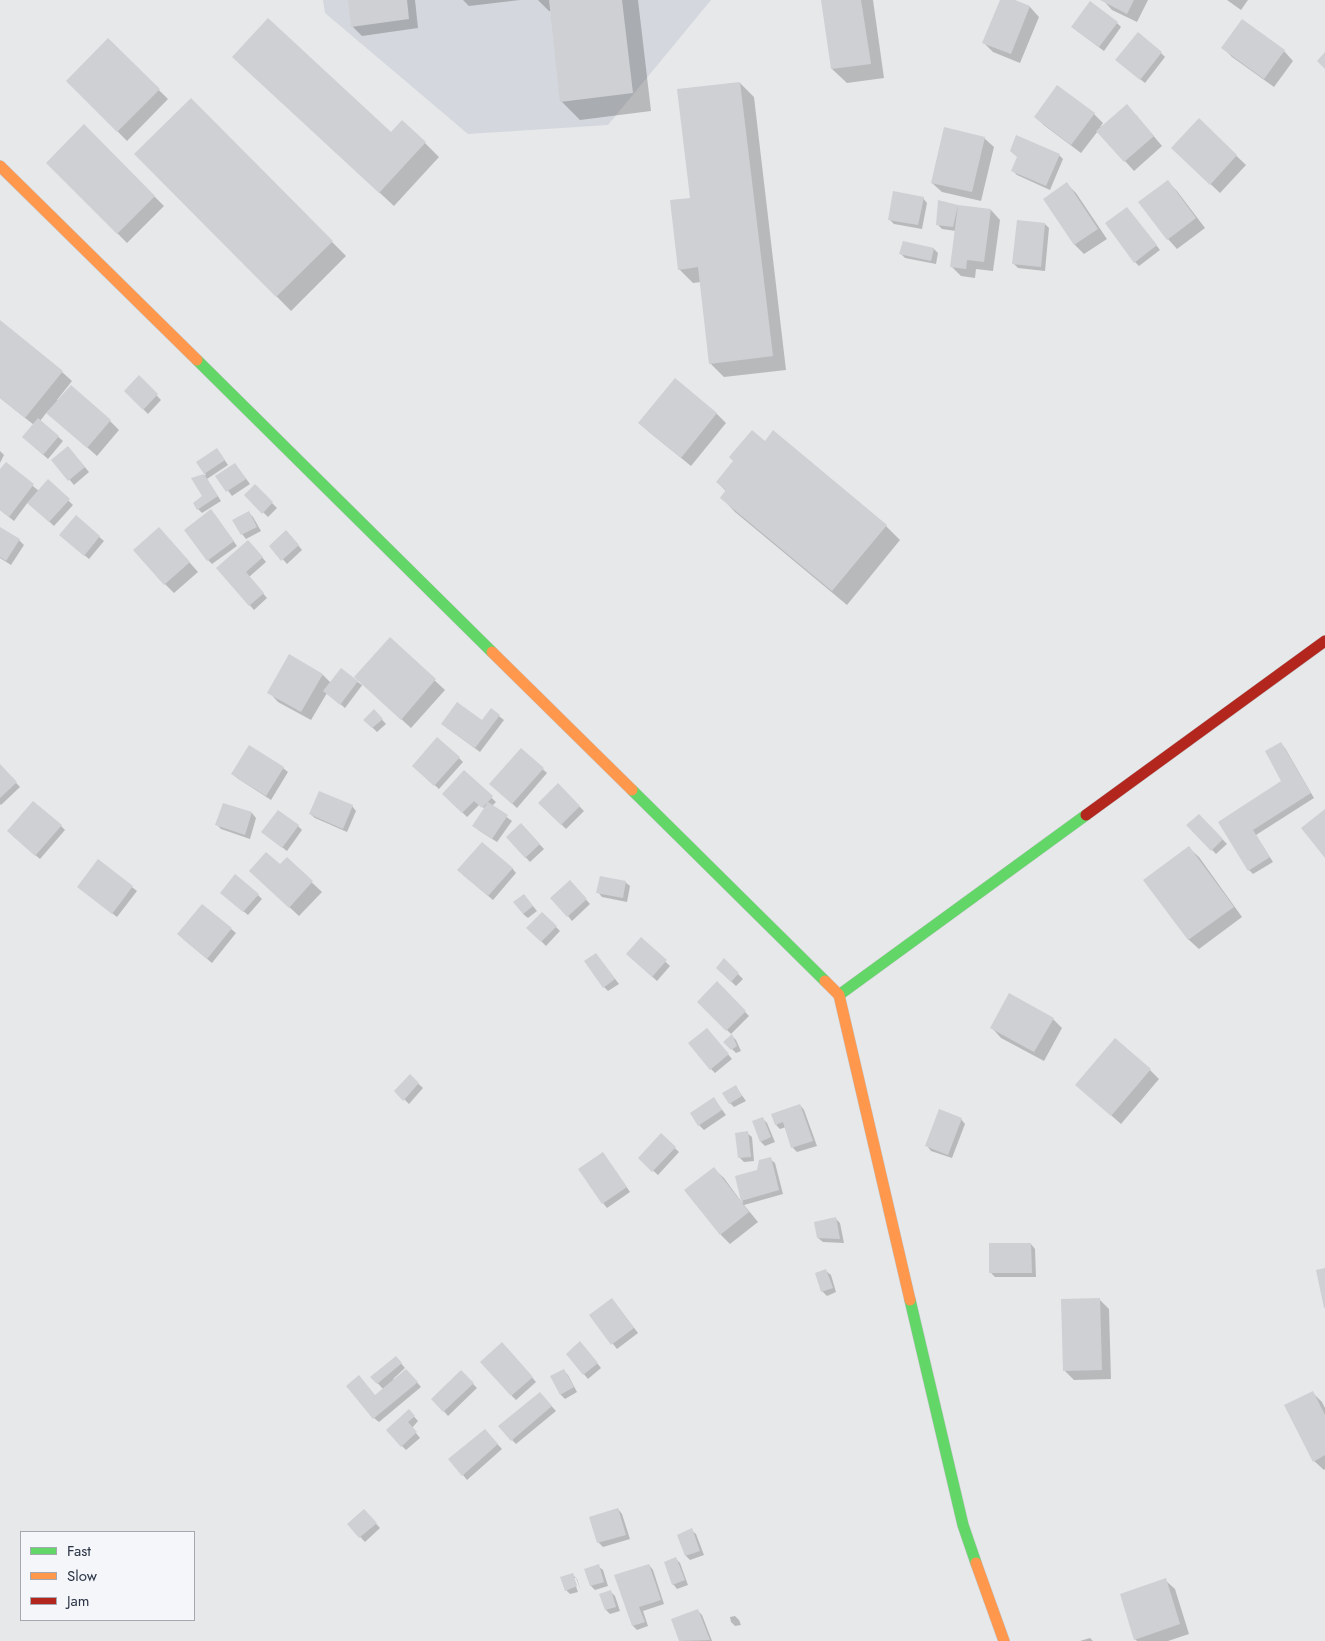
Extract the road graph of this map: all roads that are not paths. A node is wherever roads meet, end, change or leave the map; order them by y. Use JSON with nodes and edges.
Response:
{"nodes":[{"id":1,"x":0,"y":166,"type":"edge"},
{"id":2,"x":1325,"y":641,"type":"edge"},
{"id":3,"x":840,"y":995,"type":"junction"},
{"id":4,"x":1004,"y":1641,"type":"edge"}],
"edges":[{"from":1,"to":3,"type":"street"},
{"from":2,"to":3,"type":"street"},
{"from":3,"to":4,"type":"street"}]}
